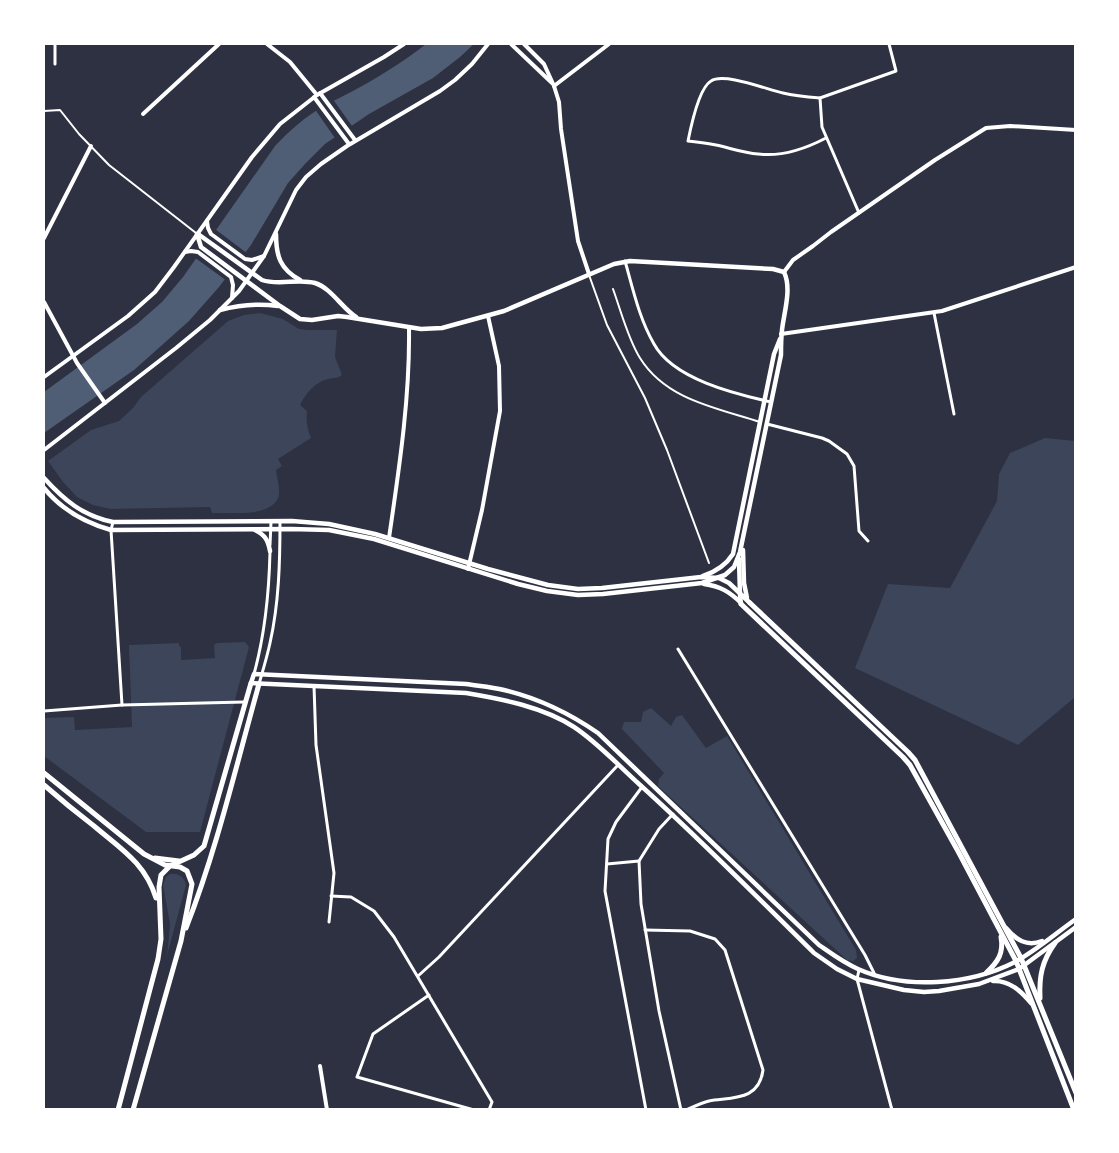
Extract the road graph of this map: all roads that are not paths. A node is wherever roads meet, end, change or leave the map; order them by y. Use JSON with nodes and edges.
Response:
{"nodes":[{"id":1,"x":55,"y":44,"type":"edge"},
{"id":2,"x":219,"y":44,"type":"edge"},
{"id":3,"x":267,"y":44,"type":"edge"},
{"id":4,"x":404,"y":44,"type":"edge"},
{"id":5,"x":488,"y":44,"type":"edge"},
{"id":6,"x":512,"y":44,"type":"edge"},
{"id":7,"x":524,"y":44,"type":"edge"},
{"id":8,"x":609,"y":44,"type":"edge"},
{"id":9,"x":890,"y":44,"type":"edge"},
{"id":10,"x":54,"y":64,"type":"dead end"},
{"id":11,"x":554,"y":86,"type":"junction"},
{"id":12,"x":318,"y":97,"type":"junction"},
{"id":13,"x":820,"y":98,"type":"junction"},
{"id":14,"x":44,"y":111,"type":"edge"},
{"id":15,"x":144,"y":114,"type":"dead end"},
{"id":16,"x":1076,"y":130,"type":"edge"},
{"id":17,"x":826,"y":138,"type":"junction"},
{"id":18,"x":355,"y":140,"type":"junction"},
{"id":19,"x":349,"y":144,"type":"junction"},
{"id":20,"x":91,"y":146,"type":"junction"},
{"id":21,"x":859,"y":213,"type":"junction"},
{"id":22,"x":207,"y":220,"type":"junction"},
{"id":23,"x":197,"y":234,"type":"junction"},
{"id":24,"x":276,"y":234,"type":"junction"},
{"id":25,"x":44,"y":238,"type":"edge"},
{"id":26,"x":200,"y":250,"type":"junction"},
{"id":27,"x":184,"y":252,"type":"junction"},
{"id":28,"x":264,"y":256,"type":"junction"},
{"id":29,"x":625,"y":261,"type":"junction"},
{"id":30,"x":1076,"y":267,"type":"edge"},
{"id":31,"x":784,"y":272,"type":"junction"},
{"id":32,"x":252,"y":273,"type":"junction"},
{"id":33,"x":589,"y":274,"type":"junction"},
{"id":34,"x":233,"y":275,"type":"junction"},
{"id":35,"x":247,"y":281,"type":"junction"},
{"id":36,"x":302,"y":282,"type":"junction"},
{"id":37,"x":613,"y":289,"type":"dead end"},
{"id":38,"x":232,"y":299,"type":"junction"},
{"id":39,"x":44,"y":302,"type":"edge"},
{"id":40,"x":280,"y":306,"type":"junction"},
{"id":41,"x":220,"y":310,"type":"junction"},
{"id":42,"x":934,"y":313,"type":"junction"},
{"id":43,"x":488,"y":316,"type":"junction"},
{"id":44,"x":359,"y":318,"type":"junction"},
{"id":45,"x":409,"y":328,"type":"junction"},
{"id":46,"x":781,"y":334,"type":"junction"},
{"id":47,"x":73,"y":356,"type":"junction"},
{"id":48,"x":44,"y":377,"type":"edge"},
{"id":49,"x":765,"y":400,"type":"junction"},
{"id":50,"x":771,"y":402,"type":"junction"},
{"id":51,"x":105,"y":403,"type":"junction"},
{"id":52,"x":954,"y":414,"type":"dead end"},
{"id":53,"x":760,"y":422,"type":"junction"},
{"id":54,"x":767,"y":424,"type":"junction"},
{"id":55,"x":44,"y":450,"type":"edge"},
{"id":56,"x":44,"y":478,"type":"edge"},
{"id":57,"x":44,"y":488,"type":"edge"},
{"id":58,"x":271,"y":521,"type":"junction"},
{"id":59,"x":280,"y":521,"type":"junction"},
{"id":60,"x":113,"y":522,"type":"junction"},
{"id":61,"x":739,"y":528,"type":"junction"},
{"id":62,"x":253,"y":529,"type":"junction"},
{"id":63,"x":271,"y":529,"type":"junction"},
{"id":64,"x":280,"y":529,"type":"junction"},
{"id":65,"x":111,"y":530,"type":"junction"},
{"id":66,"x":389,"y":538,"type":"junction"},
{"id":67,"x":743,"y":539,"type":"junction"},
{"id":68,"x":868,"y":541,"type":"dead end"},
{"id":69,"x":270,"y":551,"type":"junction"},
{"id":70,"x":739,"y":556,"type":"junction"},
{"id":71,"x":709,"y":563,"type":"dead end"},
{"id":72,"x":469,"y":566,"type":"junction"},
{"id":73,"x":701,"y":577,"type":"junction"},
{"id":74,"x":719,"y":578,"type":"junction"},
{"id":75,"x":702,"y":583,"type":"junction"},
{"id":76,"x":740,"y":592,"type":"junction"},
{"id":77,"x":750,"y":603,"type":"junction"},
{"id":78,"x":741,"y":604,"type":"junction"},
{"id":79,"x":678,"y":649,"type":"dead end"},
{"id":80,"x":254,"y":674,"type":"junction"},
{"id":81,"x":261,"y":675,"type":"junction"},
{"id":82,"x":251,"y":683,"type":"junction"},
{"id":83,"x":259,"y":684,"type":"junction"},
{"id":84,"x":315,"y":687,"type":"junction"},
{"id":85,"x":246,"y":702,"type":"junction"},
{"id":86,"x":122,"y":705,"type":"junction"},
{"id":87,"x":44,"y":711,"type":"edge"},
{"id":88,"x":618,"y":765,"type":"junction"},
{"id":89,"x":44,"y":773,"type":"edge"},
{"id":90,"x":44,"y":785,"type":"edge"},
{"id":91,"x":642,"y":787,"type":"junction"},
{"id":92,"x":673,"y":814,"type":"junction"},
{"id":93,"x":150,"y":858,"type":"junction"},
{"id":94,"x":180,"y":861,"type":"junction"},
{"id":95,"x":639,"y":861,"type":"junction"},
{"id":96,"x":607,"y":864,"type":"junction"},
{"id":97,"x":170,"y":866,"type":"junction"},
{"id":98,"x":332,"y":896,"type":"junction"},
{"id":99,"x":159,"y":906,"type":"junction"},
{"id":100,"x":1076,"y":919,"type":"edge"},
{"id":101,"x":329,"y":922,"type":"dead end"},
{"id":102,"x":998,"y":926,"type":"junction"},
{"id":103,"x":1005,"y":926,"type":"junction"},
{"id":104,"x":1076,"y":927,"type":"edge"},
{"id":105,"x":645,"y":930,"type":"junction"},
{"id":106,"x":1053,"y":940,"type":"junction"},
{"id":107,"x":181,"y":941,"type":"junction"},
{"id":108,"x":1018,"y":960,"type":"junction"},
{"id":109,"x":1022,"y":967,"type":"junction"},
{"id":110,"x":859,"y":970,"type":"junction"},
{"id":111,"x":986,"y":973,"type":"junction"},
{"id":112,"x":874,"y":975,"type":"junction"},
{"id":113,"x":418,"y":976,"type":"junction"},
{"id":114,"x":857,"y":980,"type":"junction"},
{"id":115,"x":987,"y":981,"type":"junction"},
{"id":116,"x":429,"y":995,"type":"junction"},
{"id":117,"x":1037,"y":1007,"type":"junction"},
{"id":118,"x":320,"y":1066,"type":"dead end"},
{"id":119,"x":1076,"y":1093,"type":"edge"},
{"id":120,"x":133,"y":1109,"type":"edge"},
{"id":121,"x":117,"y":1110,"type":"edge"},
{"id":122,"x":327,"y":1110,"type":"edge"},
{"id":123,"x":474,"y":1110,"type":"edge"},
{"id":124,"x":489,"y":1110,"type":"edge"},
{"id":125,"x":646,"y":1110,"type":"edge"},
{"id":126,"x":681,"y":1110,"type":"edge"},
{"id":127,"x":686,"y":1110,"type":"edge"},
{"id":128,"x":892,"y":1110,"type":"edge"},
{"id":129,"x":1074,"y":1110,"type":"edge"}],
"edges":[{"from":1,"to":10,"type":"street"},
{"from":2,"to":15,"type":"street"},
{"from":3,"to":12,"type":"street"},
{"from":4,"to":12,"type":"street"},
{"from":5,"to":18,"type":"street"},
{"from":6,"to":11,"type":"street"},
{"from":7,"to":11,"type":"street"},
{"from":8,"to":11,"type":"street"},
{"from":9,"to":13,"type":"street"},
{"from":11,"to":33,"type":"street"},
{"from":12,"to":18,"type":"street"},
{"from":12,"to":19,"type":"street"},
{"from":12,"to":22,"type":"street"},
{"from":13,"to":17,"type":"street"},
{"from":13,"to":17,"type":"street"},
{"from":14,"to":20,"type":"street"},
{"from":16,"to":21,"type":"street"},
{"from":17,"to":21,"type":"street"},
{"from":18,"to":19,"type":"street"},
{"from":19,"to":24,"type":"street"},
{"from":20,"to":23,"type":"street"},
{"from":20,"to":25,"type":"street"},
{"from":21,"to":31,"type":"street"},
{"from":22,"to":23,"type":"street"},
{"from":22,"to":28,"type":"street"},
{"from":23,"to":26,"type":"main road"},
{"from":23,"to":27,"type":"street"},
{"from":23,"to":32,"type":"main road"},
{"from":24,"to":28,"type":"street"},
{"from":24,"to":36,"type":"main road"},
{"from":26,"to":27,"type":"street"},
{"from":26,"to":34,"type":"main road"},
{"from":27,"to":47,"type":"street"},
{"from":28,"to":32,"type":"street"},
{"from":29,"to":31,"type":"main road"},
{"from":29,"to":33,"type":"main road"},
{"from":29,"to":49,"type":"street"},
{"from":30,"to":42,"type":"street"},
{"from":31,"to":46,"type":"main road"},
{"from":32,"to":35,"type":"street"},
{"from":32,"to":36,"type":"main road"},
{"from":33,"to":43,"type":"main road"},
{"from":33,"to":71,"type":"street"},
{"from":34,"to":35,"type":"main road"},
{"from":34,"to":38,"type":"street"},
{"from":35,"to":38,"type":"street"},
{"from":35,"to":40,"type":"main road"},
{"from":36,"to":44,"type":"main road"},
{"from":37,"to":53,"type":"street"},
{"from":38,"to":41,"type":"street"},
{"from":39,"to":47,"type":"street"},
{"from":40,"to":41,"type":"main road"},
{"from":40,"to":44,"type":"main road"},
{"from":41,"to":51,"type":"street"},
{"from":42,"to":46,"type":"street"},
{"from":42,"to":52,"type":"street"},
{"from":43,"to":45,"type":"main road"},
{"from":43,"to":72,"type":"street"},
{"from":44,"to":45,"type":"main road"},
{"from":45,"to":66,"type":"street"},
{"from":46,"to":49,"type":"main road"},
{"from":46,"to":50,"type":"main road"},
{"from":47,"to":48,"type":"street"},
{"from":47,"to":51,"type":"street"},
{"from":49,"to":50,"type":"street"},
{"from":49,"to":53,"type":"main road"},
{"from":50,"to":54,"type":"main road"},
{"from":51,"to":55,"type":"street"},
{"from":53,"to":61,"type":"main road"},
{"from":54,"to":67,"type":"main road"},
{"from":54,"to":68,"type":"street"},
{"from":56,"to":60,"type":"main road"},
{"from":57,"to":65,"type":"main road"},
{"from":58,"to":59,"type":"main road"},
{"from":58,"to":60,"type":"main road"},
{"from":58,"to":63,"type":"street"},
{"from":59,"to":64,"type":"street"},
{"from":59,"to":66,"type":"main road"},
{"from":60,"to":65,"type":"street"},
{"from":61,"to":70,"type":"main road"},
{"from":61,"to":73,"type":"main road"},
{"from":62,"to":63,"type":"main road"},
{"from":62,"to":65,"type":"main road"},
{"from":62,"to":69,"type":"main road"},
{"from":63,"to":64,"type":"main road"},
{"from":63,"to":69,"type":"street"},
{"from":64,"to":72,"type":"main road"},
{"from":64,"to":81,"type":"street"},
{"from":65,"to":86,"type":"street"},
{"from":66,"to":72,"type":"main road"},
{"from":67,"to":70,"type":"main road"},
{"from":67,"to":77,"type":"main road"},
{"from":69,"to":80,"type":"street"},
{"from":70,"to":74,"type":"main road"},
{"from":70,"to":76,"type":"main road"},
{"from":72,"to":73,"type":"main road"},
{"from":72,"to":75,"type":"main road"},
{"from":73,"to":74,"type":"main road"},
{"from":74,"to":75,"type":"main road"},
{"from":74,"to":76,"type":"main road"},
{"from":75,"to":78,"type":"main road"},
{"from":76,"to":77,"type":"main road"},
{"from":76,"to":78,"type":"main road"},
{"from":77,"to":103,"type":"main road"},
{"from":78,"to":102,"type":"main road"},
{"from":79,"to":112,"type":"street"},
{"from":80,"to":81,"type":"main road"},
{"from":80,"to":82,"type":"main road"},
{"from":81,"to":83,"type":"street"},
{"from":81,"to":110,"type":"main road"},
{"from":82,"to":83,"type":"main road"},
{"from":82,"to":85,"type":"main road"},
{"from":83,"to":84,"type":"main road"},
{"from":83,"to":107,"type":"main road"},
{"from":84,"to":88,"type":"main road"},
{"from":84,"to":98,"type":"street"},
{"from":85,"to":86,"type":"street"},
{"from":85,"to":94,"type":"main road"},
{"from":86,"to":87,"type":"street"},
{"from":88,"to":91,"type":"main road"},
{"from":88,"to":113,"type":"street"},
{"from":89,"to":93,"type":"main road"},
{"from":90,"to":99,"type":"main road"},
{"from":91,"to":92,"type":"main road"},
{"from":91,"to":96,"type":"street"},
{"from":92,"to":95,"type":"street"},
{"from":92,"to":114,"type":"main road"},
{"from":93,"to":94,"type":"main road"},
{"from":93,"to":97,"type":"main road"},
{"from":94,"to":97,"type":"main road"},
{"from":95,"to":96,"type":"street"},
{"from":95,"to":105,"type":"street"},
{"from":96,"to":125,"type":"street"},
{"from":97,"to":99,"type":"main road"},
{"from":97,"to":107,"type":"main road"},
{"from":98,"to":101,"type":"street"},
{"from":98,"to":113,"type":"street"},
{"from":99,"to":121,"type":"main road"},
{"from":100,"to":106,"type":"main road"},
{"from":102,"to":108,"type":"main road"},
{"from":102,"to":111,"type":"main road"},
{"from":103,"to":106,"type":"main road"},
{"from":103,"to":108,"type":"main road"},
{"from":104,"to":106,"type":"main road"},
{"from":105,"to":126,"type":"street"},
{"from":105,"to":127,"type":"street"},
{"from":106,"to":108,"type":"main road"},
{"from":106,"to":109,"type":"main road"},
{"from":106,"to":117,"type":"main road"},
{"from":107,"to":120,"type":"main road"},
{"from":108,"to":109,"type":"main road"},
{"from":108,"to":111,"type":"main road"},
{"from":109,"to":115,"type":"main road"},
{"from":109,"to":117,"type":"main road"},
{"from":110,"to":112,"type":"main road"},
{"from":110,"to":114,"type":"street"},
{"from":111,"to":112,"type":"main road"},
{"from":113,"to":116,"type":"street"},
{"from":114,"to":115,"type":"main road"},
{"from":114,"to":128,"type":"street"},
{"from":115,"to":117,"type":"main road"},
{"from":116,"to":123,"type":"street"},
{"from":116,"to":124,"type":"street"},
{"from":117,"to":119,"type":"main road"},
{"from":117,"to":129,"type":"main road"},
{"from":118,"to":122,"type":"street"}]}
